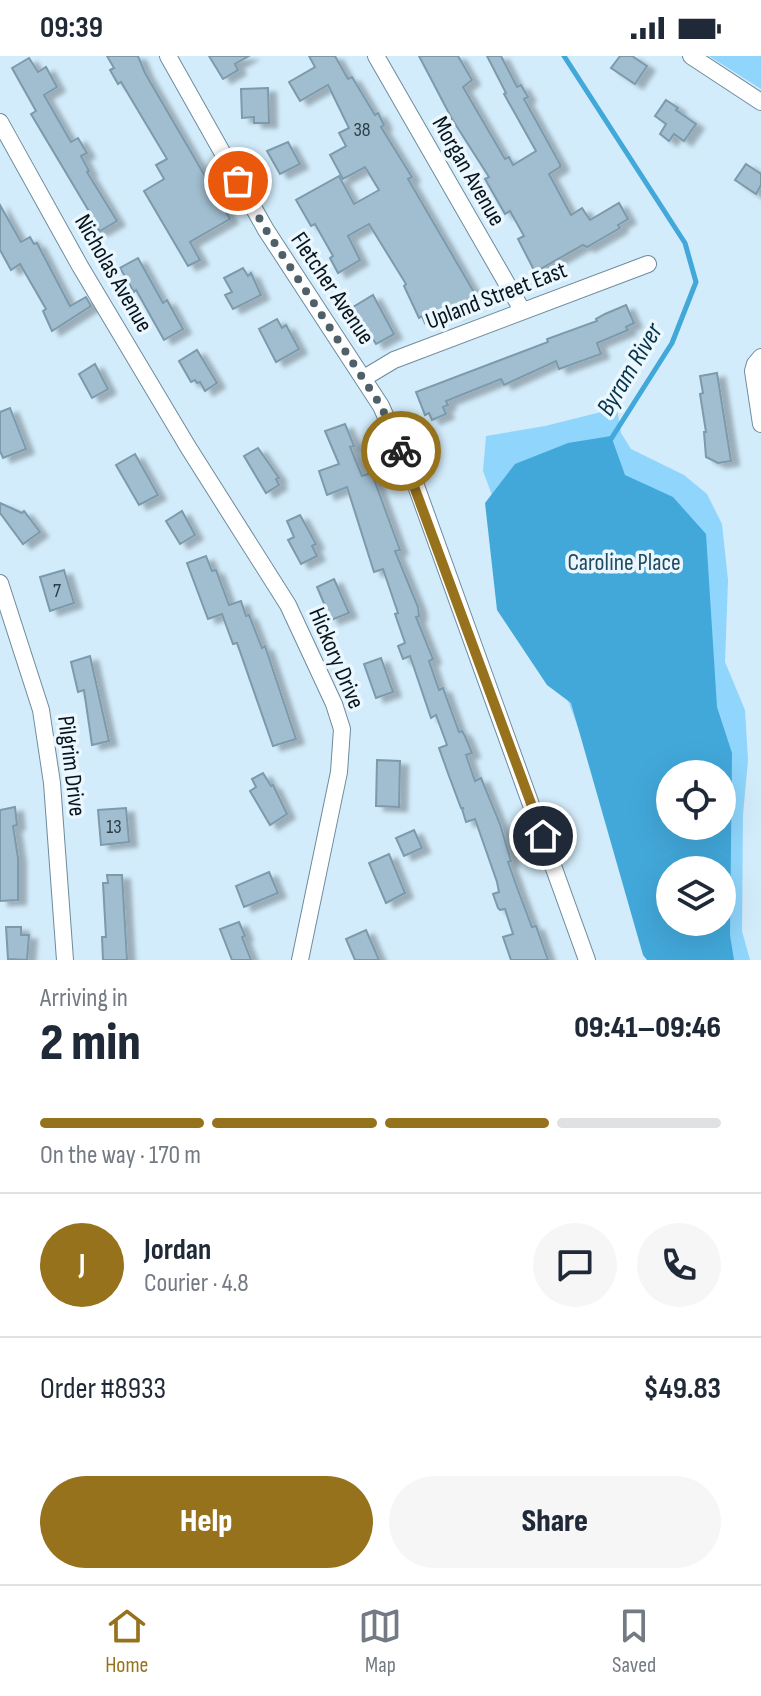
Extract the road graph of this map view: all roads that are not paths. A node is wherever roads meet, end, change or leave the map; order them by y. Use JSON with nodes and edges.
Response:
{"nodes":[{"id":1,"x":168,"y":56,"type":"edge"},
{"id":2,"x":376,"y":56,"type":"edge"},
{"id":3,"x":691,"y":56,"type":"edge"},
{"id":4,"x":761,"y":102,"type":"edge"},
{"id":5,"x":0,"y":122,"type":"edge"},
{"id":6,"x":648,"y":264,"type":"dead end"},
{"id":7,"x":522,"y":310,"type":"junction"},
{"id":8,"x":761,"y":357,"type":"edge"},
{"id":9,"x":364,"y":378,"type":"junction"},
{"id":10,"x":761,"y":424,"type":"edge"},
{"id":11,"x":188,"y":447,"type":"joint"},
{"id":12,"x":0,"y":583,"type":"edge"},
{"id":13,"x":65,"y":960,"type":"edge"},
{"id":14,"x":300,"y":960,"type":"edge"},
{"id":15,"x":587,"y":960,"type":"edge"}],
"edges":[{"from":1,"to":9,"type":"street","name":"Fletcher Avenue"},
{"from":2,"to":7,"type":"street","name":"Morgan Avenue"},
{"from":3,"to":4,"type":"street"},
{"from":5,"to":11,"type":"street","name":"Nicholas Avenue"},
{"from":6,"to":7,"type":"street","name":"Upland Street East"},
{"from":7,"to":9,"type":"street","name":"Upland Street East"},
{"from":8,"to":10,"type":"street"},
{"from":9,"to":15,"type":"street"},
{"from":11,"to":14,"type":"street","name":"Hickory Drive"},
{"from":12,"to":13,"type":"street","name":"Pilgrim Drive"}]}
